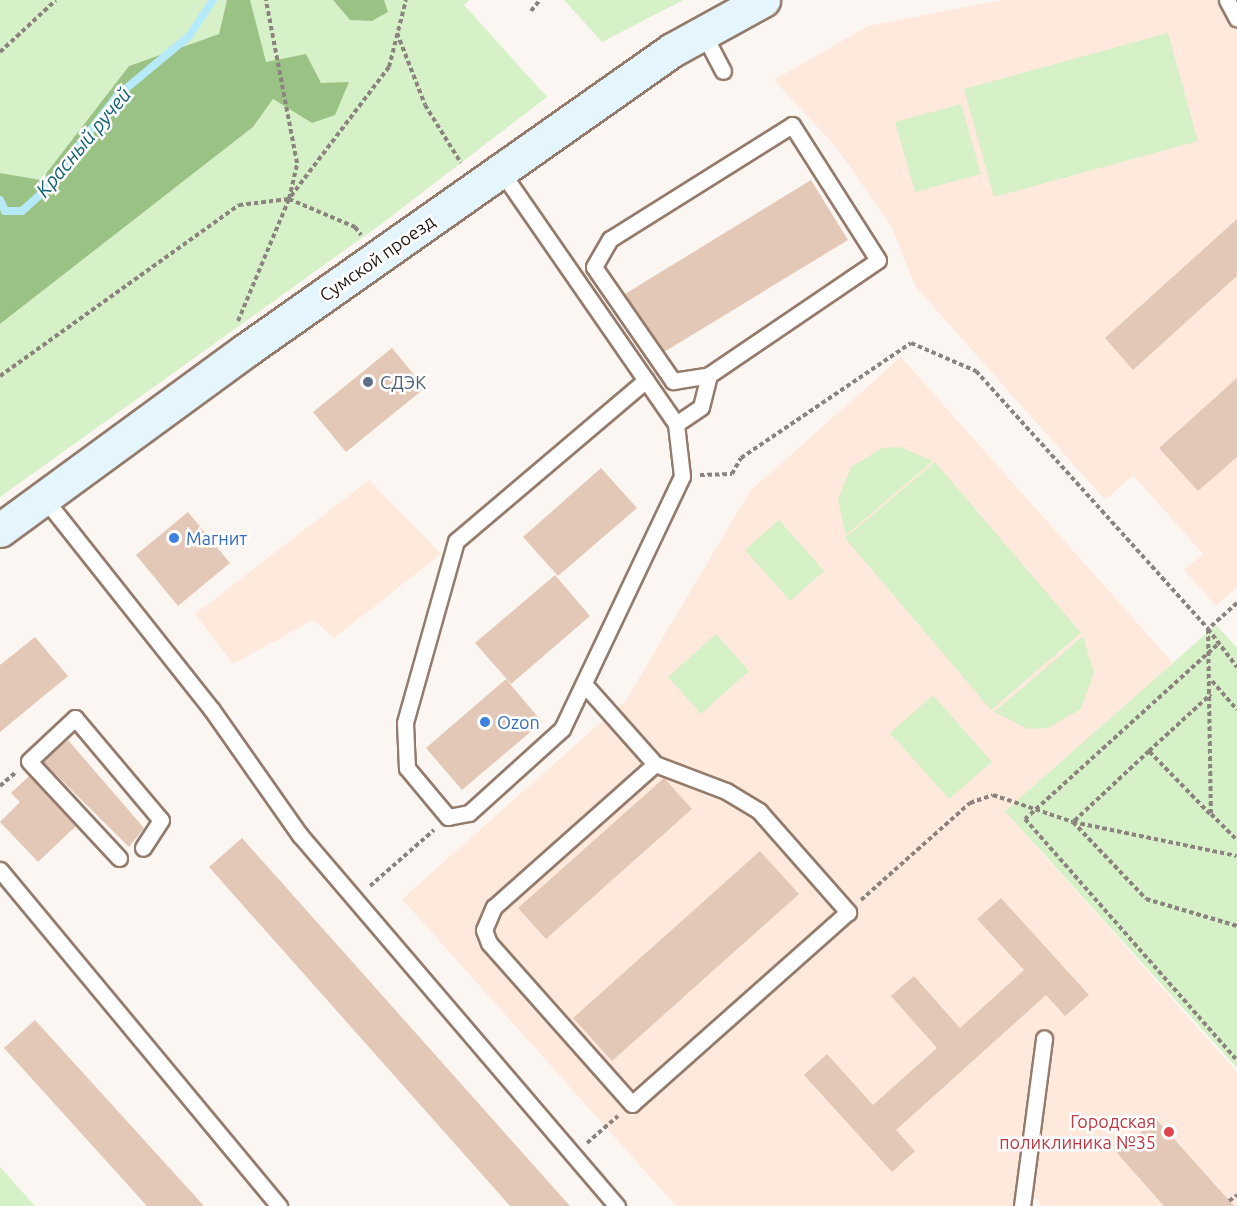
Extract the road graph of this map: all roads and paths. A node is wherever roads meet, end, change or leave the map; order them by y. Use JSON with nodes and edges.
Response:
{"nodes":[{"id":1,"x":56,"y":0,"type":"edge"},
{"id":2,"x":266,"y":0,"type":"edge"},
{"id":3,"x":406,"y":0,"type":"edge"},
{"id":4,"x":540,"y":0,"type":"edge"},
{"id":5,"x":763,"y":0,"type":"edge"},
{"id":6,"x":1227,"y":0,"type":"edge"},
{"id":7,"x":531,"y":11,"type":"dead end"},
{"id":8,"x":1237,"y":19,"type":"edge"},
{"id":9,"x":702,"y":31,"type":"junction"},
{"id":10,"x":397,"y":33,"type":"junction"},
{"id":11,"x":0,"y":52,"type":"edge"},
{"id":12,"x":723,"y":71,"type":"dead end"},
{"id":13,"x":489,"y":179,"type":"junction"},
{"id":14,"x":289,"y":199,"type":"junction"},
{"id":15,"x":378,"y":257,"type":"junction"},
{"id":16,"x":234,"y":332,"type":"dead end"},
{"id":17,"x":709,"y":375,"type":"junction"},
{"id":18,"x":0,"y":376,"type":"edge"},
{"id":19,"x":646,"y":380,"type":"junction"},
{"id":20,"x":676,"y":424,"type":"junction"},
{"id":21,"x":682,"y":476,"type":"junction"},
{"id":22,"x":44,"y":498,"type":"junction"},
{"id":23,"x":1,"y":527,"type":"edge"},
{"id":24,"x":1237,"y":603,"type":"edge"},
{"id":25,"x":1208,"y":629,"type":"junction"},
{"id":26,"x":1217,"y":645,"type":"junction"},
{"id":27,"x":1210,"y":651,"type":"junction"},
{"id":28,"x":1237,"y":667,"type":"edge"},
{"id":29,"x":1211,"y":681,"type":"junction"},
{"id":30,"x":584,"y":684,"type":"junction"},
{"id":31,"x":1211,"y":693,"type":"junction"},
{"id":32,"x":1237,"y":710,"type":"edge"},
{"id":33,"x":1149,"y":751,"type":"junction"},
{"id":34,"x":655,"y":764,"type":"junction"},
{"id":35,"x":1036,"y":809,"type":"junction"},
{"id":36,"x":1211,"y":814,"type":"junction"},
{"id":37,"x":448,"y":817,"type":"junction"},
{"id":38,"x":1074,"y":822,"type":"junction"},
{"id":39,"x":1237,"y":840,"type":"edge"},
{"id":40,"x":143,"y":848,"type":"dead end"},
{"id":41,"x":1237,"y":856,"type":"edge"},
{"id":42,"x":119,"y":858,"type":"dead end"},
{"id":43,"x":0,"y":870,"type":"edge"},
{"id":44,"x":355,"y":899,"type":"junction"},
{"id":45,"x":848,"y":912,"type":"junction"},
{"id":46,"x":1237,"y":927,"type":"edge"},
{"id":47,"x":1044,"y":1038,"type":"dead end"},
{"id":48,"x":1237,"y":1060,"type":"edge"},
{"id":49,"x":1237,"y":1195,"type":"edge"},
{"id":50,"x":1229,"y":1201,"type":"dead end"},
{"id":51,"x":279,"y":1206,"type":"edge"},
{"id":52,"x":618,"y":1206,"type":"edge"},
{"id":53,"x":1022,"y":1206,"type":"edge"}],
"edges":[{"from":1,"to":11,"type":"path"},
{"from":2,"to":14,"type":"path"},
{"from":3,"to":10,"type":"path"},
{"from":4,"to":7,"type":"path"},
{"from":5,"to":9,"type":"street","name":"Сумской проезд"},
{"from":6,"to":8,"type":"lane"},
{"from":9,"to":12,"type":"lane"},
{"from":9,"to":13,"type":"street","name":"Сумской проезд"},
{"from":10,"to":13,"type":"path"},
{"from":10,"to":14,"type":"path"},
{"from":13,"to":15,"type":"street","name":"Сумской проезд"},
{"from":13,"to":19,"type":"lane"},
{"from":14,"to":15,"type":"path"},
{"from":14,"to":16,"type":"path"},
{"from":14,"to":18,"type":"path"},
{"from":15,"to":22,"type":"street","name":"Сумской проезд"},
{"from":17,"to":17,"type":"lane"},
{"from":17,"to":20,"type":"lane"},
{"from":19,"to":20,"type":"lane"},
{"from":19,"to":37,"type":"lane"},
{"from":20,"to":21,"type":"lane"},
{"from":21,"to":25,"type":"path"},
{"from":21,"to":30,"type":"lane"},
{"from":22,"to":23,"type":"street","name":"Сумской проезд"},
{"from":22,"to":44,"type":"lane"},
{"from":24,"to":25,"type":"path"},
{"from":25,"to":26,"type":"path"},
{"from":25,"to":27,"type":"path"},
{"from":26,"to":27,"type":"path"},
{"from":26,"to":28,"type":"path"},
{"from":27,"to":29,"type":"path"},
{"from":27,"to":35,"type":"path"},
{"from":29,"to":31,"type":"path"},
{"from":29,"to":32,"type":"path"},
{"from":30,"to":34,"type":"lane"},
{"from":30,"to":37,"type":"lane"},
{"from":31,"to":33,"type":"path"},
{"from":31,"to":36,"type":"path"},
{"from":33,"to":36,"type":"path"},
{"from":33,"to":38,"type":"path"},
{"from":34,"to":45,"type":"lane"},
{"from":34,"to":45,"type":"lane"},
{"from":35,"to":38,"type":"path"},
{"from":35,"to":45,"type":"path"},
{"from":35,"to":48,"type":"path"},
{"from":36,"to":39,"type":"path"},
{"from":37,"to":44,"type":"path"},
{"from":38,"to":41,"type":"path"},
{"from":38,"to":46,"type":"path"},
{"from":40,"to":42,"type":"lane"},
{"from":43,"to":51,"type":"lane"},
{"from":44,"to":52,"type":"lane"},
{"from":47,"to":53,"type":"lane"},
{"from":49,"to":50,"type":"path"}]}
